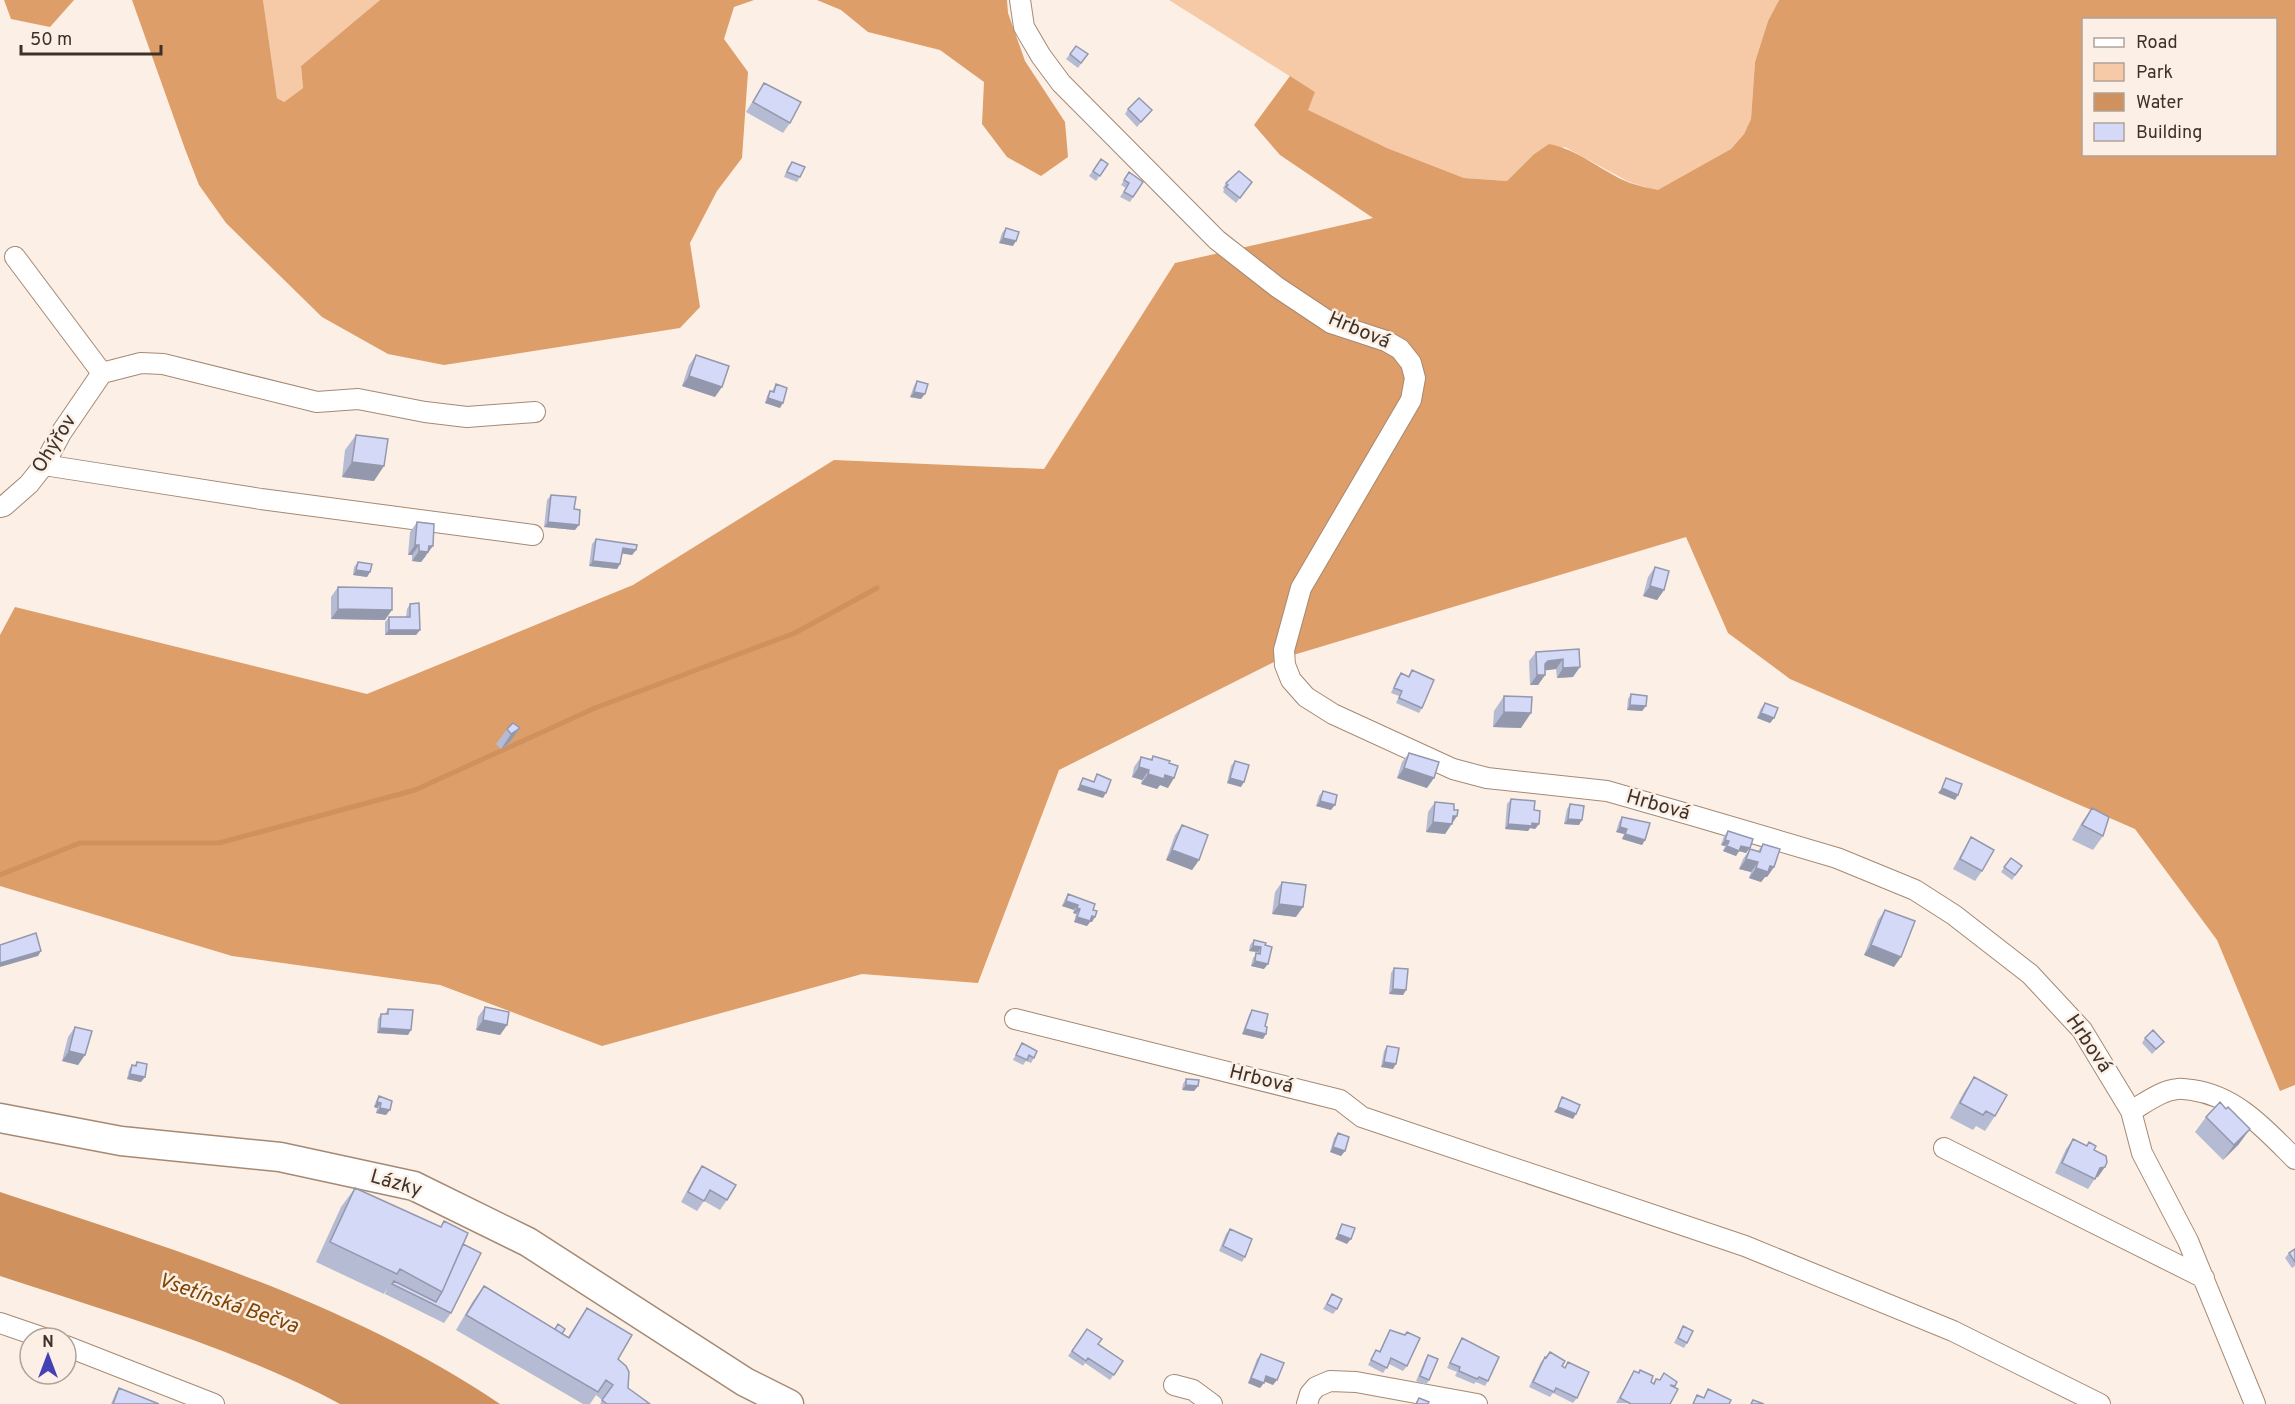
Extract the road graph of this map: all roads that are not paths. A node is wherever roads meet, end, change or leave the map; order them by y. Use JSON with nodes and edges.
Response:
{"nodes":[{"id":1,"x":1020,"y":0,"type":"edge"},
{"id":2,"x":15,"y":257,"type":"dead end"},
{"id":3,"x":102,"y":373,"type":"junction"},
{"id":4,"x":535,"y":412,"type":"dead end"},
{"id":5,"x":44,"y":465,"type":"junction"},
{"id":6,"x":0,"y":507,"type":"edge"},
{"id":7,"x":533,"y":535,"type":"dead end"},
{"id":8,"x":1015,"y":1019,"type":"dead end"},
{"id":9,"x":2131,"y":1111,"type":"junction"},
{"id":10,"x":0,"y":1118,"type":"edge"},
{"id":11,"x":1944,"y":1148,"type":"dead end"},
{"id":12,"x":2295,"y":1159,"type":"edge"},
{"id":13,"x":2204,"y":1278,"type":"junction"},
{"id":14,"x":0,"y":1323,"type":"edge"},
{"id":15,"x":18,"y":1329,"type":"edge"},
{"id":16,"x":78,"y":1351,"type":"edge"},
{"id":17,"x":1174,"y":1385,"type":"dead end"},
{"id":18,"x":214,"y":1404,"type":"edge"},
{"id":19,"x":789,"y":1404,"type":"edge"},
{"id":20,"x":1212,"y":1404,"type":"edge"},
{"id":21,"x":1307,"y":1404,"type":"edge"},
{"id":22,"x":1478,"y":1404,"type":"edge"},
{"id":23,"x":2100,"y":1404,"type":"edge"},
{"id":24,"x":2255,"y":1404,"type":"edge"}],
"edges":[{"from":1,"to":9,"type":"street","name":"Hrbová"},
{"from":2,"to":3,"type":"street"},
{"from":3,"to":4,"type":"street"},
{"from":3,"to":5,"type":"street","name":"Ohýřov"},
{"from":5,"to":6,"type":"street","name":"Ohýřov"},
{"from":5,"to":7,"type":"street"},
{"from":8,"to":23,"type":"street","name":"Hrbová"},
{"from":9,"to":12,"type":"street"},
{"from":9,"to":13,"type":"street","name":"Hrbová"},
{"from":10,"to":19,"type":"street","name":"Lázky"},
{"from":11,"to":13,"type":"street"},
{"from":13,"to":24,"type":"street","name":"Hrbová"},
{"from":14,"to":15,"type":"street"},
{"from":16,"to":18,"type":"street"},
{"from":17,"to":20,"type":"street"},
{"from":21,"to":22,"type":"street"}]}
